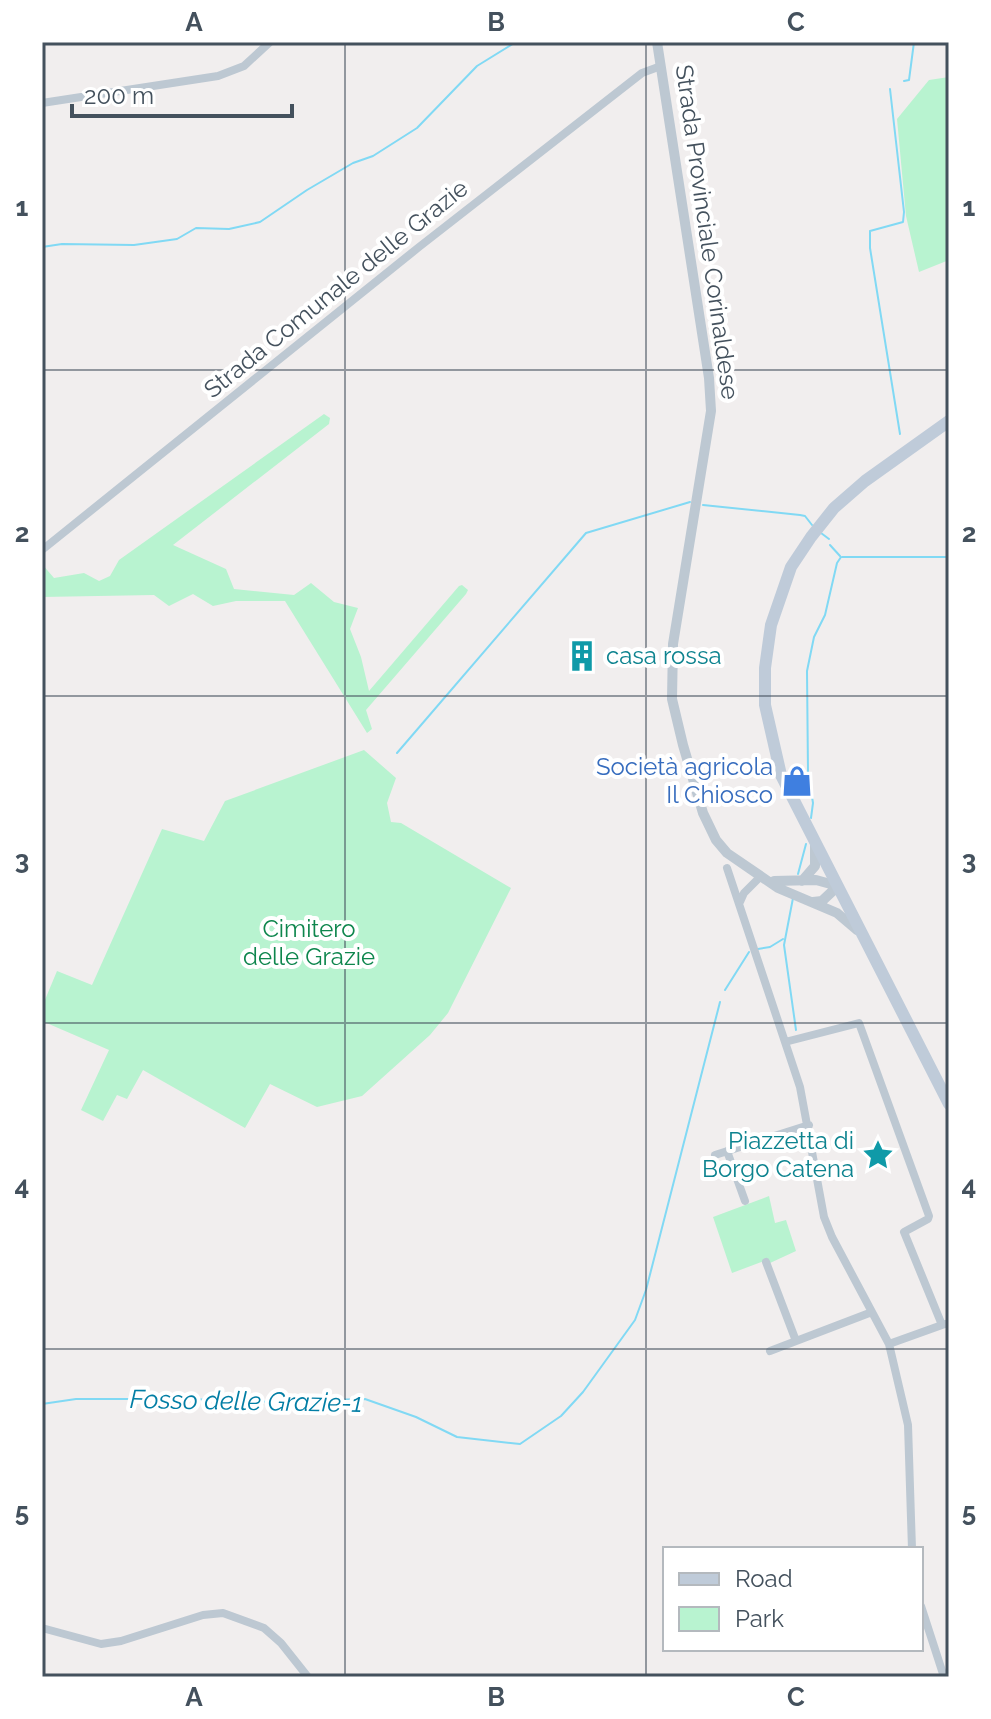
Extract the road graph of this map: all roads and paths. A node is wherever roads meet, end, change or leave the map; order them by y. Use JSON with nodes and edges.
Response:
{"nodes":[{"id":1,"x":270,"y":42,"type":"edge"},
{"id":2,"x":657,"y":42,"type":"edge"},
{"id":3,"x":661,"y":66,"type":"junction"},
{"id":4,"x":42,"y":103,"type":"edge"},
{"id":5,"x":949,"y":421,"type":"edge"},
{"id":6,"x":42,"y":550,"type":"edge"},
{"id":7,"x":814,"y":838,"type":"junction"},
{"id":8,"x":727,"y":868,"type":"dead end"},
{"id":9,"x":761,"y":876,"type":"junction"},
{"id":10,"x":802,"y":881,"type":"junction"},
{"id":11,"x":838,"y":886,"type":"junction"},
{"id":12,"x":740,"y":902,"type":"junction"},
{"id":13,"x":811,"y":902,"type":"junction"},
{"id":14,"x":866,"y":941,"type":"junction"},
{"id":15,"x":785,"y":1042,"type":"junction"},
{"id":16,"x":949,"y":1104,"type":"edge"},
{"id":17,"x":809,"y":1125,"type":"junction"},
{"id":18,"x":727,"y":1151,"type":"junction"},
{"id":19,"x":715,"y":1155,"type":"dead end"},
{"id":20,"x":745,"y":1201,"type":"dead end"},
{"id":21,"x":766,"y":1262,"type":"dead end"},
{"id":22,"x":872,"y":1312,"type":"junction"},
{"id":23,"x":946,"y":1324,"type":"edge"},
{"id":24,"x":796,"y":1341,"type":"junction"},
{"id":25,"x":889,"y":1344,"type":"junction"},
{"id":26,"x":770,"y":1351,"type":"dead end"},
{"id":27,"x":912,"y":1547,"type":"edge"},
{"id":28,"x":923,"y":1612,"type":"edge"},
{"id":29,"x":42,"y":1628,"type":"edge"},
{"id":30,"x":308,"y":1677,"type":"edge"},
{"id":31,"x":944,"y":1677,"type":"edge"}],
"edges":[{"from":1,"to":4,"type":"street"},
{"from":2,"to":3,"type":"street","name":"Strada Provinciale Corinaldese"},
{"from":3,"to":6,"type":"street","name":"Strada Comunale delle Grazie"},
{"from":3,"to":9,"type":"street","name":"Strada Provinciale Corinaldese"},
{"from":5,"to":7,"type":"main road"},
{"from":7,"to":10,"type":"street"},
{"from":7,"to":11,"type":"main road"},
{"from":8,"to":12,"type":"street"},
{"from":9,"to":10,"type":"street","name":"Strada Provinciale Corinaldese"},
{"from":9,"to":12,"type":"street"},
{"from":9,"to":13,"type":"street","name":"Strada Provinciale Corinaldese"},
{"from":10,"to":11,"type":"street","name":"Strada Provinciale Corinaldese"},
{"from":11,"to":13,"type":"street"},
{"from":11,"to":14,"type":"main road","name":"Strada Provinciale Corinaldese"},
{"from":12,"to":15,"type":"street"},
{"from":13,"to":14,"type":"street","name":"Strada Provinciale Corinaldese"},
{"from":14,"to":16,"type":"main road","name":"Strada Provinciale Corinaldese"},
{"from":15,"to":17,"type":"street"},
{"from":15,"to":23,"type":"street"},
{"from":17,"to":18,"type":"street"},
{"from":17,"to":22,"type":"street"},
{"from":18,"to":19,"type":"street"},
{"from":18,"to":20,"type":"street"},
{"from":21,"to":24,"type":"street"},
{"from":22,"to":24,"type":"street"},
{"from":22,"to":25,"type":"street"},
{"from":23,"to":25,"type":"street"},
{"from":24,"to":26,"type":"street"},
{"from":25,"to":27,"type":"street"},
{"from":28,"to":31,"type":"street"},
{"from":29,"to":30,"type":"street"}]}
